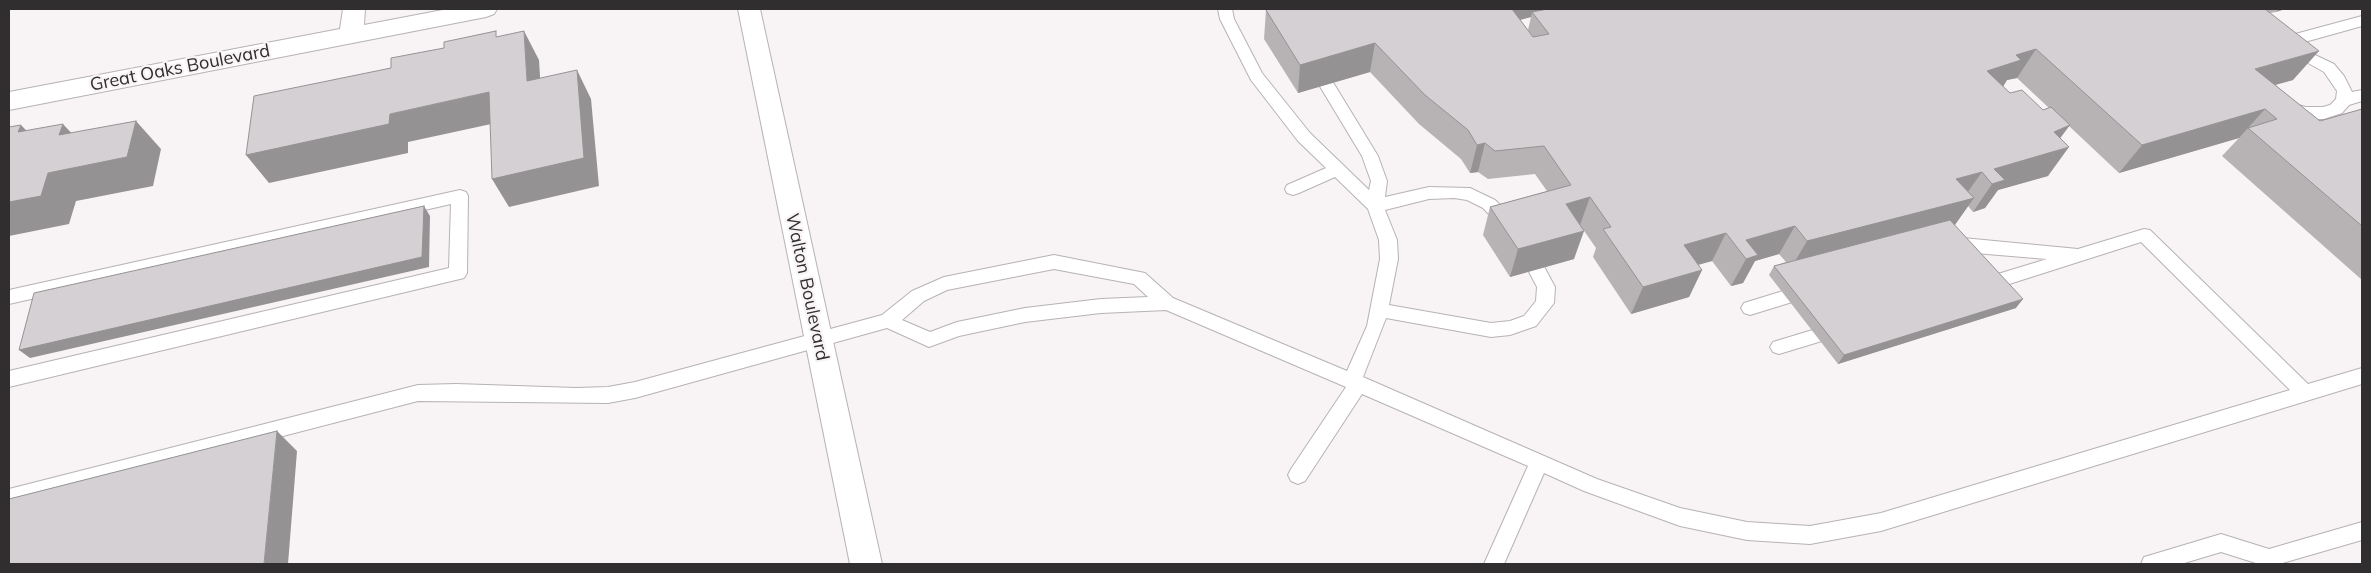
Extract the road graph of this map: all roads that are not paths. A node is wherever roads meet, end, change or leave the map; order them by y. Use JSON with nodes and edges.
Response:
{"nodes":[{"id":1,"x":354,"y":9,"type":"edge"},
{"id":2,"x":486,"y":9,"type":"edge"},
{"id":3,"x":749,"y":9,"type":"edge"},
{"id":4,"x":1225,"y":9,"type":"edge"},
{"id":5,"x":2362,"y":21,"type":"edge"},
{"id":6,"x":351,"y":34,"type":"junction"},
{"id":7,"x":2278,"y":44,"type":"junction"},
{"id":8,"x":1308,"y":54,"type":"edge"},
{"id":9,"x":2362,"y":96,"type":"edge"},
{"id":10,"x":9,"y":101,"type":"edge"},
{"id":11,"x":2344,"y":101,"type":"junction"},
{"id":12,"x":1336,"y":170,"type":"junction"},
{"id":13,"x":1293,"y":189,"type":"dead end"},
{"id":14,"x":1375,"y":206,"type":"junction"},
{"id":15,"x":1936,"y":253,"type":"edge"},
{"id":16,"x":2083,"y":255,"type":"junction"},
{"id":17,"x":1824,"y":286,"type":"edge"},
{"id":18,"x":1969,"y":289,"type":"edge"},
{"id":19,"x":9,"y":297,"type":"edge"},
{"id":20,"x":1167,"y":303,"type":"junction"},
{"id":21,"x":1750,"y":308,"type":"dead end"},
{"id":22,"x":1380,"y":310,"type":"junction"},
{"id":23,"x":888,"y":321,"type":"junction"},
{"id":24,"x":1855,"y":324,"type":"edge"},
{"id":25,"x":819,"y":340,"type":"junction"},
{"id":26,"x":1779,"y":347,"type":"dead end"},
{"id":27,"x":2362,"y":376,"type":"edge"},
{"id":28,"x":9,"y":379,"type":"edge"},
{"id":29,"x":1356,"y":382,"type":"junction"},
{"id":30,"x":2305,"y":393,"type":"junction"},
{"id":31,"x":1539,"y":462,"type":"junction"},
{"id":32,"x":1298,"y":475,"type":"dead end"},
{"id":33,"x":9,"y":498,"type":"edge"},
{"id":34,"x":2362,"y":530,"type":"edge"},
{"id":35,"x":866,"y":564,"type":"edge"},
{"id":36,"x":1494,"y":564,"type":"edge"},
{"id":37,"x":2151,"y":564,"type":"edge"}],
"edges":[{"from":1,"to":6,"type":"main road"},
{"from":2,"to":6,"type":"main road","name":"Great Oaks Boulevard"},
{"from":3,"to":25,"type":"main road","name":"Walton Boulevard"},
{"from":4,"to":12,"type":"lane"},
{"from":5,"to":7,"type":"lane"},
{"from":6,"to":10,"type":"main road","name":"Great Oaks Boulevard"},
{"from":7,"to":11,"type":"lane"},
{"from":7,"to":11,"type":"lane"},
{"from":8,"to":14,"type":"lane"},
{"from":9,"to":11,"type":"lane"},
{"from":12,"to":13,"type":"lane"},
{"from":12,"to":14,"type":"lane"},
{"from":14,"to":22,"type":"lane"},
{"from":14,"to":22,"type":"lane"},
{"from":15,"to":16,"type":"lane"},
{"from":16,"to":18,"type":"lane"},
{"from":16,"to":30,"type":"lane"},
{"from":17,"to":21,"type":"lane"},
{"from":19,"to":28,"type":"lane"},
{"from":20,"to":23,"type":"lane"},
{"from":20,"to":23,"type":"lane"},
{"from":20,"to":29,"type":"lane"},
{"from":22,"to":29,"type":"lane"},
{"from":23,"to":25,"type":"lane"},
{"from":24,"to":26,"type":"lane"},
{"from":25,"to":33,"type":"lane"},
{"from":25,"to":35,"type":"main road","name":"Walton Boulevard"},
{"from":27,"to":30,"type":"lane"},
{"from":29,"to":31,"type":"lane"},
{"from":29,"to":32,"type":"lane"},
{"from":30,"to":31,"type":"lane"},
{"from":31,"to":36,"type":"lane"},
{"from":34,"to":37,"type":"lane"}]}
